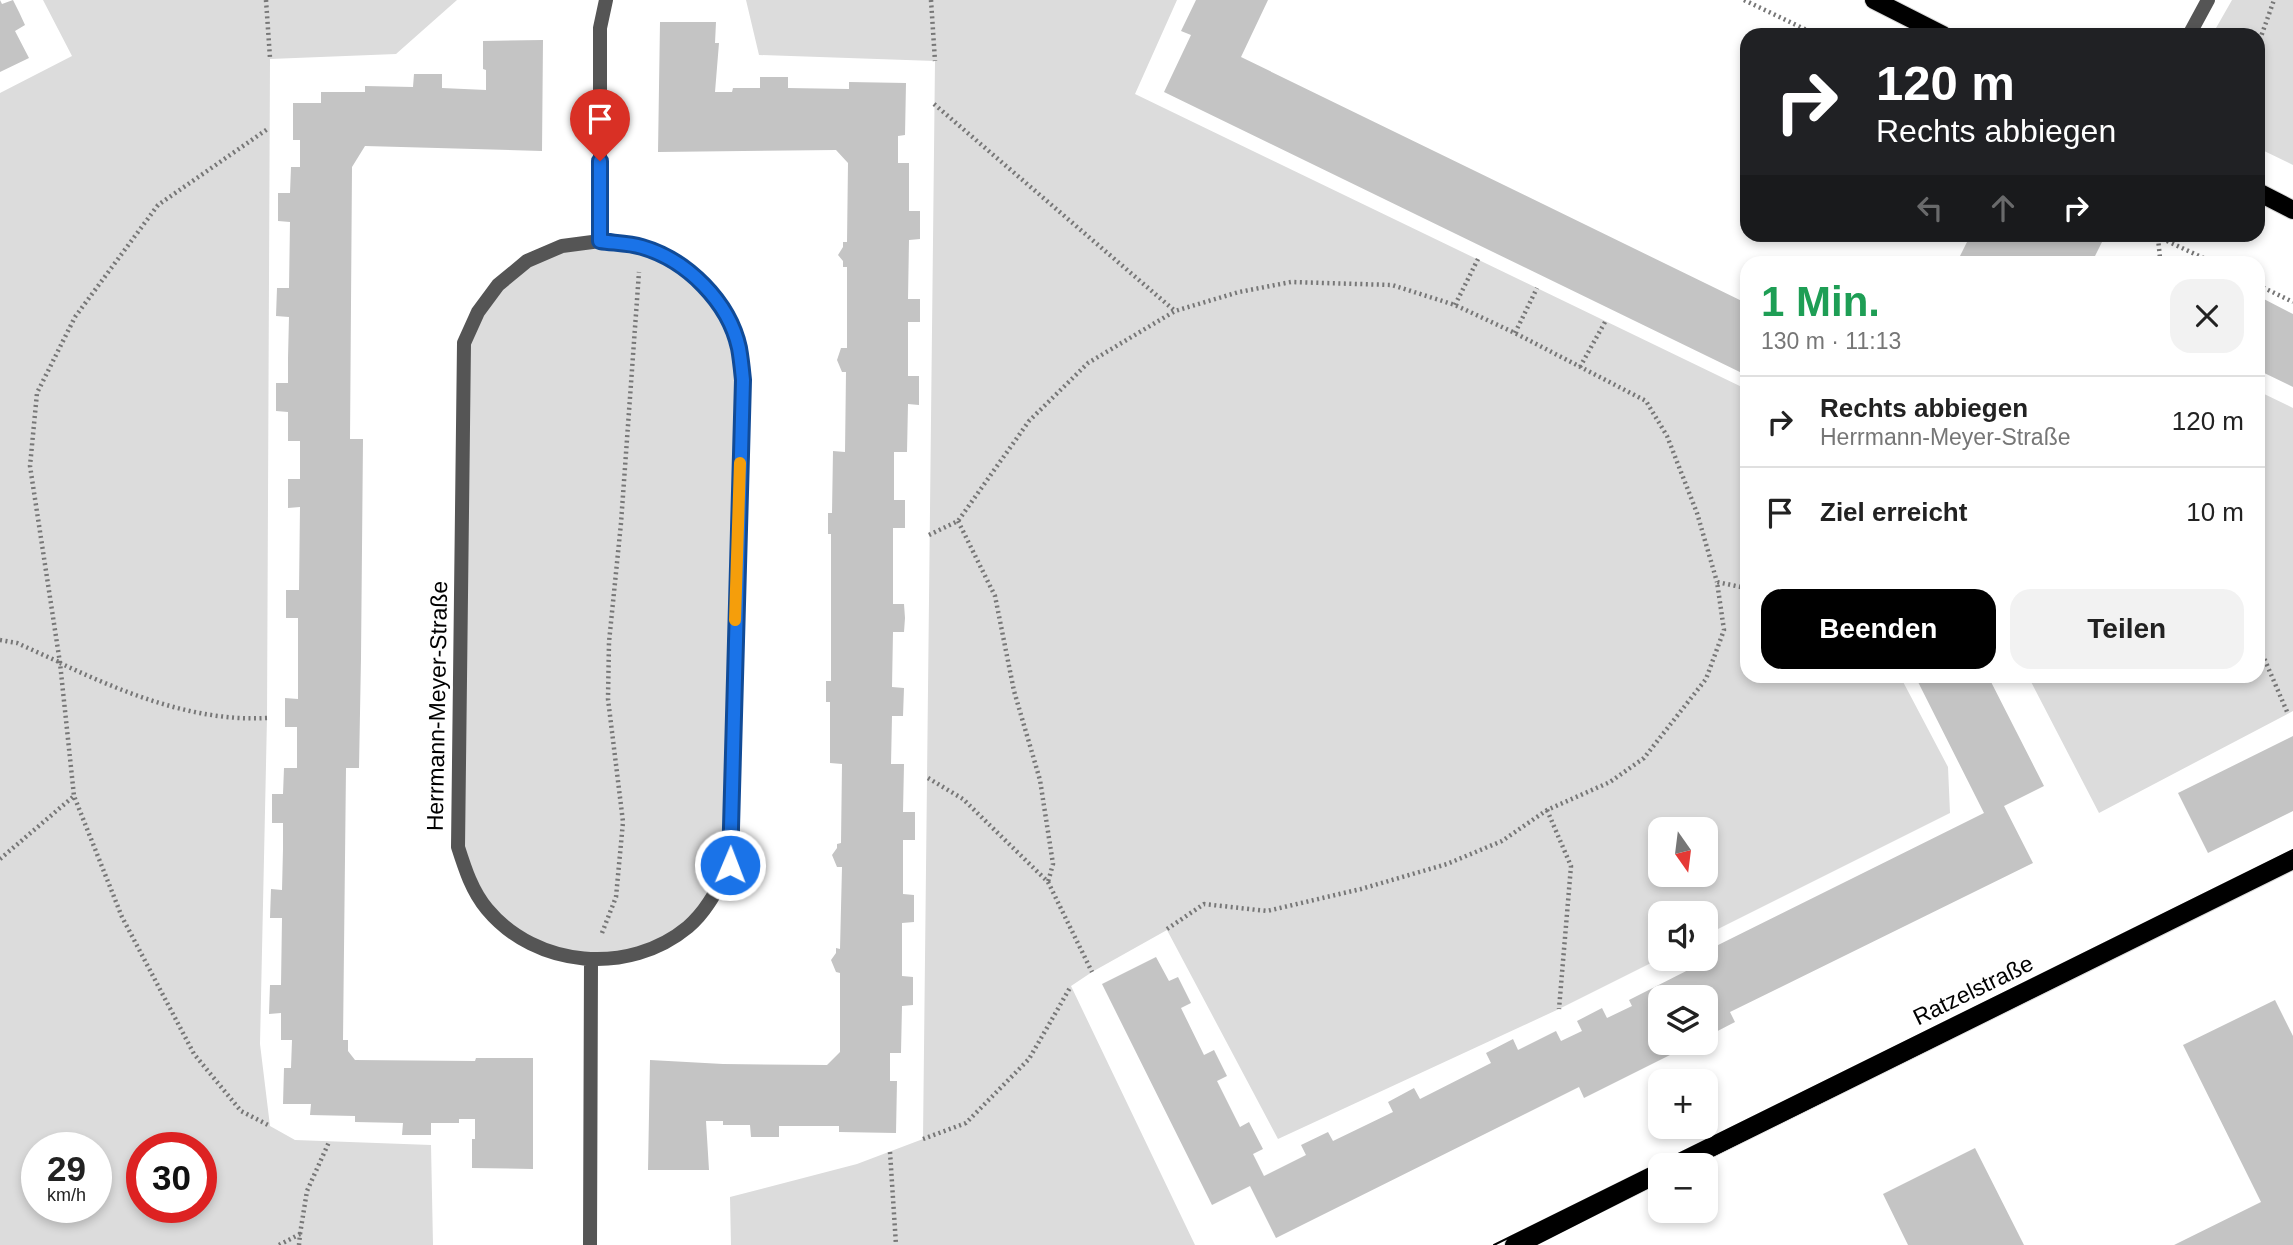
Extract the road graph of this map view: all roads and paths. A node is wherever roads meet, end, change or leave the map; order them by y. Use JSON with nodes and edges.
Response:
{"nodes":[{"id":1,"x":266,"y":0,"type":"edge"},
{"id":2,"x":606,"y":0,"type":"edge"},
{"id":3,"x":931,"y":0,"type":"edge"},
{"id":4,"x":1744,"y":0,"type":"edge"},
{"id":5,"x":1874,"y":0,"type":"edge"},
{"id":6,"x":2208,"y":0,"type":"edge"},
{"id":7,"x":2274,"y":0,"type":"edge"},
{"id":8,"x":1802,"y":28,"type":"edge"},
{"id":9,"x":1929,"y":28,"type":"edge"},
{"id":10,"x":2193,"y":28,"type":"edge"},
{"id":11,"x":2264,"y":28,"type":"edge"},
{"id":12,"x":270,"y":58,"type":"dead end"},
{"id":13,"x":935,"y":61,"type":"dead end"},
{"id":14,"x":934,"y":104,"type":"dead end"},
{"id":15,"x":269,"y":128,"type":"dead end"},
{"id":16,"x":2265,"y":196,"type":"edge"},
{"id":17,"x":2293,"y":210,"type":"edge"},
{"id":18,"x":600,"y":241,"type":"junction"},
{"id":19,"x":2170,"y":242,"type":"edge"},
{"id":20,"x":641,"y":247,"type":"junction"},
{"id":21,"x":2199,"y":256,"type":"edge"},
{"id":22,"x":1478,"y":258,"type":"dead end"},
{"id":23,"x":1537,"y":288,"type":"dead end"},
{"id":24,"x":2265,"y":288,"type":"edge"},
{"id":25,"x":2293,"y":302,"type":"edge"},
{"id":26,"x":1455,"y":305,"type":"junction"},
{"id":27,"x":1175,"y":311,"type":"junction"},
{"id":28,"x":1605,"y":322,"type":"dead end"},
{"id":29,"x":1515,"y":333,"type":"junction"},
{"id":30,"x":1580,"y":367,"type":"junction"},
{"id":31,"x":958,"y":521,"type":"junction"},
{"id":32,"x":929,"y":535,"type":"dead end"},
{"id":33,"x":1717,"y":582,"type":"junction"},
{"id":34,"x":1740,"y":587,"type":"edge"},
{"id":35,"x":0,"y":640,"type":"edge"},
{"id":36,"x":2265,"y":660,"type":"edge"},
{"id":37,"x":60,"y":663,"type":"junction"},
{"id":38,"x":2288,"y":714,"type":"dead end"},
{"id":39,"x":267,"y":718,"type":"dead end"},
{"id":40,"x":928,"y":778,"type":"dead end"},
{"id":41,"x":74,"y":796,"type":"junction"},
{"id":42,"x":1547,"y":810,"type":"junction"},
{"id":43,"x":0,"y":859,"type":"edge"},
{"id":44,"x":2293,"y":860,"type":"edge"},
{"id":45,"x":1048,"y":882,"type":"junction"},
{"id":46,"x":1167,"y":929,"type":"dead end"},
{"id":47,"x":591,"y":961,"type":"junction"},
{"id":48,"x":1092,"y":972,"type":"dead end"},
{"id":49,"x":1071,"y":986,"type":"dead end"},
{"id":50,"x":1559,"y":1009,"type":"dead end"},
{"id":51,"x":270,"y":1126,"type":"dead end"},
{"id":52,"x":923,"y":1139,"type":"dead end"},
{"id":53,"x":329,"y":1142,"type":"dead end"},
{"id":54,"x":890,"y":1152,"type":"dead end"},
{"id":55,"x":1700,"y":1153,"type":"edge"},
{"id":56,"x":1648,"y":1178,"type":"edge"},
{"id":57,"x":300,"y":1234,"type":"junction"},
{"id":58,"x":279,"y":1245,"type":"edge"},
{"id":59,"x":299,"y":1245,"type":"edge"},
{"id":60,"x":590,"y":1245,"type":"edge"},
{"id":61,"x":896,"y":1245,"type":"edge"},
{"id":62,"x":1514,"y":1245,"type":"edge"}],
"edges":[{"from":1,"to":12,"type":"path"},
{"from":2,"to":18,"type":"street"},
{"from":3,"to":13,"type":"path"},
{"from":4,"to":8,"type":"path"},
{"from":5,"to":9,"type":"main road"},
{"from":6,"to":10,"type":"street"},
{"from":7,"to":11,"type":"path"},
{"from":14,"to":27,"type":"path"},
{"from":15,"to":37,"type":"path"},
{"from":16,"to":17,"type":"main road"},
{"from":18,"to":20,"type":"street","name":"Herrmann-Meyer-Straße"},
{"from":18,"to":47,"type":"street","name":"Herrmann-Meyer-Straße"},
{"from":19,"to":21,"type":"path"},
{"from":20,"to":47,"type":"path"},
{"from":20,"to":47,"type":"street","name":"Herrmann-Meyer-Straße"},
{"from":22,"to":26,"type":"path"},
{"from":23,"to":29,"type":"path"},
{"from":24,"to":25,"type":"path"},
{"from":26,"to":27,"type":"path"},
{"from":26,"to":29,"type":"path"},
{"from":27,"to":31,"type":"path"},
{"from":28,"to":30,"type":"path"},
{"from":29,"to":30,"type":"path"},
{"from":30,"to":33,"type":"path"},
{"from":31,"to":32,"type":"path"},
{"from":31,"to":45,"type":"path"},
{"from":33,"to":34,"type":"path"},
{"from":33,"to":42,"type":"path"},
{"from":35,"to":37,"type":"path"},
{"from":36,"to":38,"type":"path"},
{"from":37,"to":39,"type":"path"},
{"from":37,"to":41,"type":"path"},
{"from":40,"to":45,"type":"path"},
{"from":41,"to":43,"type":"path"},
{"from":41,"to":51,"type":"path"},
{"from":42,"to":46,"type":"path"},
{"from":42,"to":50,"type":"path"},
{"from":44,"to":55,"type":"main road","name":"Ratzelstraße"},
{"from":45,"to":48,"type":"path"},
{"from":47,"to":60,"type":"street"},
{"from":49,"to":52,"type":"path"},
{"from":53,"to":57,"type":"path"},
{"from":54,"to":61,"type":"path"},
{"from":56,"to":62,"type":"main road"},
{"from":57,"to":58,"type":"path"},
{"from":57,"to":59,"type":"path"}]}
